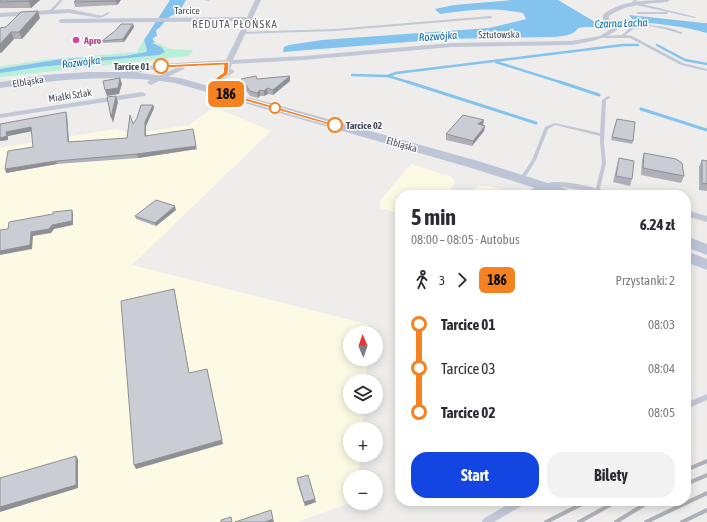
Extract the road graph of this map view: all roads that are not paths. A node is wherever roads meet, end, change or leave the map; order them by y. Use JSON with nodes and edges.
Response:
{"nodes":[{"id":1,"x":62,"y":0,"type":"edge"},
{"id":2,"x":204,"y":0,"type":"edge"},
{"id":3,"x":209,"y":0,"type":"edge"},
{"id":4,"x":258,"y":0,"type":"edge"},
{"id":5,"x":667,"y":0,"type":"edge"},
{"id":6,"x":637,"y":2,"type":"edge"},
{"id":7,"x":673,"y":12,"type":"junction"},
{"id":8,"x":109,"y":13,"type":"dead end"},
{"id":9,"x":638,"y":13,"type":"dead end"},
{"id":10,"x":47,"y":14,"type":"junction"},
{"id":11,"x":0,"y":15,"type":"edge"},
{"id":12,"x":102,"y":16,"type":"junction"},
{"id":13,"x":491,"y":17,"type":"dead end"},
{"id":14,"x":695,"y":17,"type":"dead end"},
{"id":15,"x":250,"y":19,"type":"junction"},
{"id":16,"x":124,"y":20,"type":"junction"},
{"id":17,"x":61,"y":21,"type":"dead end"},
{"id":18,"x":242,"y":33,"type":"junction"},
{"id":19,"x":681,"y":33,"type":"dead end"},
{"id":20,"x":623,"y":35,"type":"junction"},
{"id":21,"x":602,"y":37,"type":"junction"},
{"id":22,"x":252,"y":62,"type":"junction"},
{"id":23,"x":227,"y":63,"type":"junction"},
{"id":24,"x":200,"y":65,"type":"junction"},
{"id":25,"x":707,"y":70,"type":"edge"},
{"id":26,"x":127,"y":73,"type":"junction"},
{"id":27,"x":226,"y":74,"type":"junction"},
{"id":28,"x":162,"y":77,"type":"junction"},
{"id":29,"x":151,"y":83,"type":"junction"},
{"id":30,"x":0,"y":85,"type":"edge"},
{"id":31,"x":212,"y":90,"type":"junction"},
{"id":32,"x":0,"y":91,"type":"edge"},
{"id":33,"x":142,"y":94,"type":"dead end"},
{"id":34,"x":609,"y":97,"type":"dead end"},
{"id":35,"x":0,"y":116,"type":"edge"},
{"id":36,"x":602,"y":135,"type":"junction"},
{"id":37,"x":522,"y":178,"type":"junction"},
{"id":38,"x":534,"y":190,"type":"edge"},
{"id":39,"x":537,"y":190,"type":"edge"},
{"id":40,"x":541,"y":190,"type":"edge"},
{"id":41,"x":590,"y":190,"type":"edge"},
{"id":42,"x":597,"y":190,"type":"edge"},
{"id":43,"x":691,"y":214,"type":"edge"},
{"id":44,"x":707,"y":219,"type":"edge"},
{"id":45,"x":691,"y":243,"type":"edge"},
{"id":46,"x":707,"y":250,"type":"edge"},
{"id":47,"x":691,"y":258,"type":"edge"},
{"id":48,"x":707,"y":265,"type":"edge"},
{"id":49,"x":707,"y":397,"type":"edge"},
{"id":50,"x":691,"y":404,"type":"edge"},
{"id":51,"x":513,"y":506,"type":"edge"},
{"id":52,"x":486,"y":522,"type":"edge"}],
"edges":[{"from":1,"to":10,"type":"lane"},
{"from":2,"to":3,"type":"lane"},
{"from":4,"to":15,"type":"street"},
{"from":5,"to":6,"type":"street"},
{"from":6,"to":7,"type":"lane"},
{"from":6,"to":21,"type":"street"},
{"from":7,"to":9,"type":"lane"},
{"from":7,"to":14,"type":"lane"},
{"from":8,"to":12,"type":"lane"},
{"from":10,"to":11,"type":"street","name":"Tarcice"},
{"from":10,"to":12,"type":"street","name":"Tarcice"},
{"from":12,"to":16,"type":"street","name":"Tarcice"},
{"from":13,"to":18,"type":"lane"},
{"from":15,"to":16,"type":"street","name":"Tarcice"},
{"from":15,"to":18,"type":"street"},
{"from":16,"to":17,"type":"street","name":"Tarcice"},
{"from":18,"to":23,"type":"street"},
{"from":19,"to":20,"type":"lane"},
{"from":20,"to":21,"type":"lane"},
{"from":20,"to":25,"type":"lane"},
{"from":21,"to":22,"type":"street","name":"Sztutowska"},
{"from":22,"to":23,"type":"street","name":"Sztutowska"},
{"from":22,"to":27,"type":"street","name":"Sztutowska"},
{"from":23,"to":24,"type":"street","name":"Sztutowska"},
{"from":23,"to":27,"type":"street"},
{"from":24,"to":26,"type":"street","name":"Sztutowska"},
{"from":24,"to":28,"type":"street","name":"Sztutowska"},
{"from":26,"to":28,"type":"main road","name":"Elbląska"},
{"from":26,"to":30,"type":"main road","name":"Elbląska"},
{"from":27,"to":31,"type":"street","name":"Sztutowska"},
{"from":28,"to":29,"type":"street","name":"Sztutowska"},
{"from":28,"to":31,"type":"main road","name":"Elbląska"},
{"from":29,"to":32,"type":"main road","name":"Elbląska"},
{"from":29,"to":38,"type":"main road","name":"Elbląska"},
{"from":31,"to":37,"type":"main road","name":"Elbląska"},
{"from":33,"to":35,"type":"street","name":"Miałki Szlak"},
{"from":34,"to":36,"type":"lane"},
{"from":36,"to":37,"type":"lane"},
{"from":36,"to":42,"type":"lane"},
{"from":37,"to":39,"type":"main road","name":"Elbląska"},
{"from":40,"to":41,"type":"street","name":"Elbląska"},
{"from":43,"to":44,"type":"street"},
{"from":45,"to":46,"type":"main road"},
{"from":47,"to":48,"type":"main road"},
{"from":49,"to":50,"type":"lane"},
{"from":51,"to":52,"type":"lane"}]}
